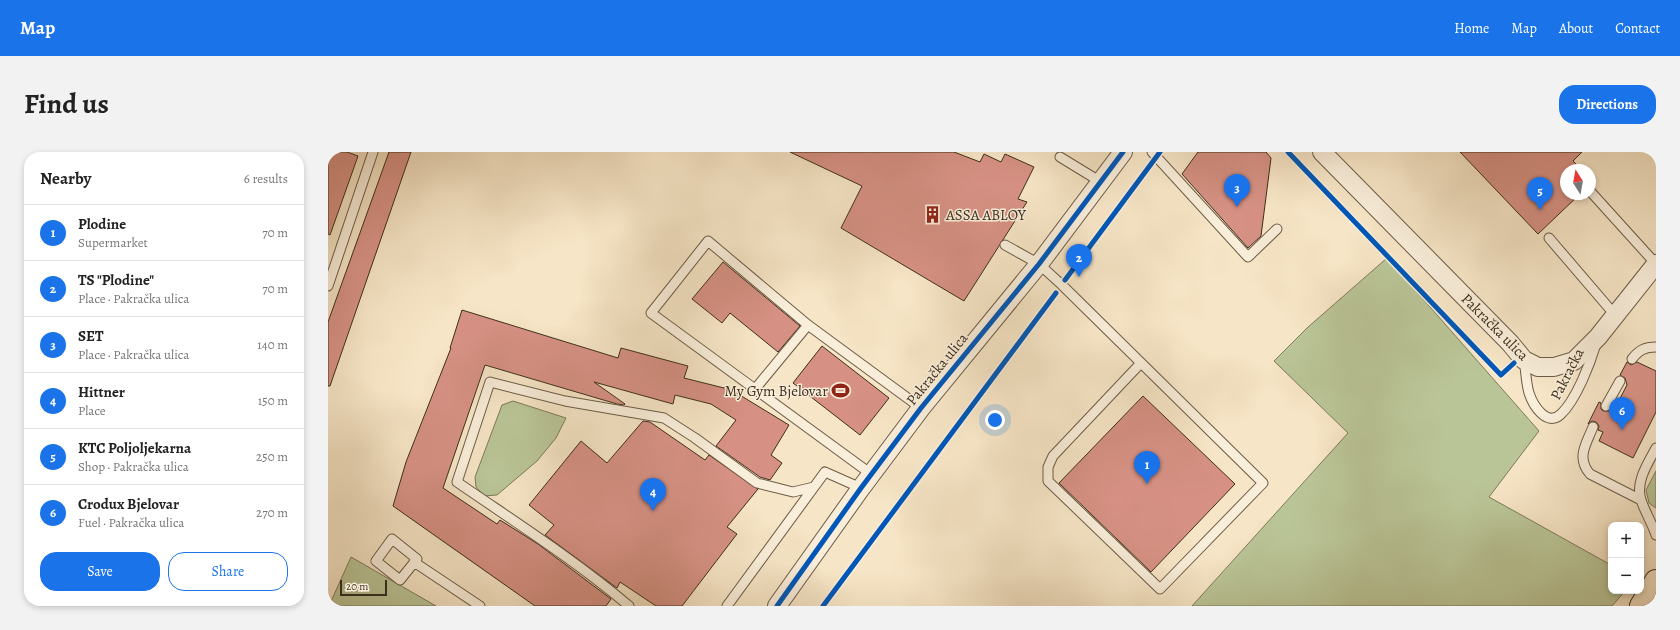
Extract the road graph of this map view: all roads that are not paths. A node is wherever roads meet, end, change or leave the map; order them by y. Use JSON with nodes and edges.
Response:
{"nodes":[{"id":1,"x":373,"y":152,"type":"edge"},
{"id":2,"x":1123,"y":152,"type":"edge"},
{"id":3,"x":1152,"y":152,"type":"edge"},
{"id":4,"x":1322,"y":152,"type":"edge"},
{"id":5,"x":1060,"y":157,"type":"dead end"},
{"id":6,"x":1101,"y":182,"type":"junction"},
{"id":7,"x":1596,"y":198,"type":"edge"},
{"id":8,"x":1277,"y":229,"type":"dead end"},
{"id":9,"x":1549,"y":238,"type":"dead end"},
{"id":10,"x":1005,"y":245,"type":"dead end"},
{"id":11,"x":1039,"y":264,"type":"junction"},
{"id":12,"x":1656,"y":264,"type":"edge"},
{"id":13,"x":328,"y":286,"type":"edge"},
{"id":14,"x":1615,"y":315,"type":"junction"},
{"id":15,"x":808,"y":325,"type":"junction"},
{"id":16,"x":1598,"y":337,"type":"junction"},
{"id":17,"x":1656,"y":347,"type":"edge"},
{"id":18,"x":1632,"y":359,"type":"dead end"},
{"id":19,"x":1524,"y":360,"type":"junction"},
{"id":20,"x":1140,"y":364,"type":"junction"},
{"id":21,"x":1620,"y":381,"type":"dead end"},
{"id":22,"x":755,"y":389,"type":"junction"},
{"id":23,"x":1606,"y":406,"type":"dead end"},
{"id":24,"x":921,"y":408,"type":"junction"},
{"id":25,"x":1593,"y":427,"type":"dead end"},
{"id":26,"x":1656,"y":448,"type":"edge"},
{"id":27,"x":866,"y":481,"type":"junction"},
{"id":28,"x":814,"y":488,"type":"junction"},
{"id":29,"x":1642,"y":504,"type":"junction"},
{"id":30,"x":1656,"y":514,"type":"edge"},
{"id":31,"x":1656,"y":535,"type":"edge"},
{"id":32,"x":414,"y":562,"type":"junction"},
{"id":33,"x":1656,"y":580,"type":"edge"},
{"id":34,"x":480,"y":606,"type":"edge"},
{"id":35,"x":629,"y":606,"type":"edge"},
{"id":36,"x":727,"y":606,"type":"edge"},
{"id":37,"x":778,"y":606,"type":"edge"},
{"id":38,"x":1641,"y":606,"type":"edge"}],
"edges":[{"from":1,"to":13,"type":"lane"},
{"from":2,"to":6,"type":"street","name":"Pakračka ulica"},
{"from":3,"to":8,"type":"lane"},
{"from":4,"to":19,"type":"street","name":"Pakračka ulica"},
{"from":5,"to":6,"type":"lane"},
{"from":6,"to":11,"type":"street","name":"Pakračka ulica"},
{"from":7,"to":12,"type":"lane"},
{"from":9,"to":14,"type":"lane"},
{"from":10,"to":11,"type":"lane"},
{"from":11,"to":20,"type":"lane"},
{"from":11,"to":24,"type":"street","name":"Pakračka ulica"},
{"from":12,"to":14,"type":"street","name":"Pakračka ulica"},
{"from":14,"to":16,"type":"street","name":"Pakračka ulica"},
{"from":15,"to":22,"type":"lane"},
{"from":15,"to":22,"type":"lane"},
{"from":15,"to":24,"type":"lane"},
{"from":16,"to":19,"type":"street","name":"Pakračka ulica"},
{"from":16,"to":19,"type":"lane","name":"Pakračka"},
{"from":17,"to":18,"type":"lane"},
{"from":20,"to":20,"type":"lane"},
{"from":21,"to":23,"type":"lane"},
{"from":22,"to":27,"type":"lane"},
{"from":24,"to":27,"type":"street","name":"Pakračka ulica"},
{"from":25,"to":29,"type":"lane"},
{"from":26,"to":29,"type":"lane"},
{"from":27,"to":28,"type":"lane"},
{"from":27,"to":37,"type":"street","name":"Pakračka ulica"},
{"from":28,"to":35,"type":"lane"},
{"from":28,"to":36,"type":"lane"},
{"from":29,"to":30,"type":"lane"},
{"from":29,"to":31,"type":"lane"},
{"from":32,"to":32,"type":"lane"},
{"from":32,"to":34,"type":"lane"},
{"from":33,"to":38,"type":"main road"}]}
